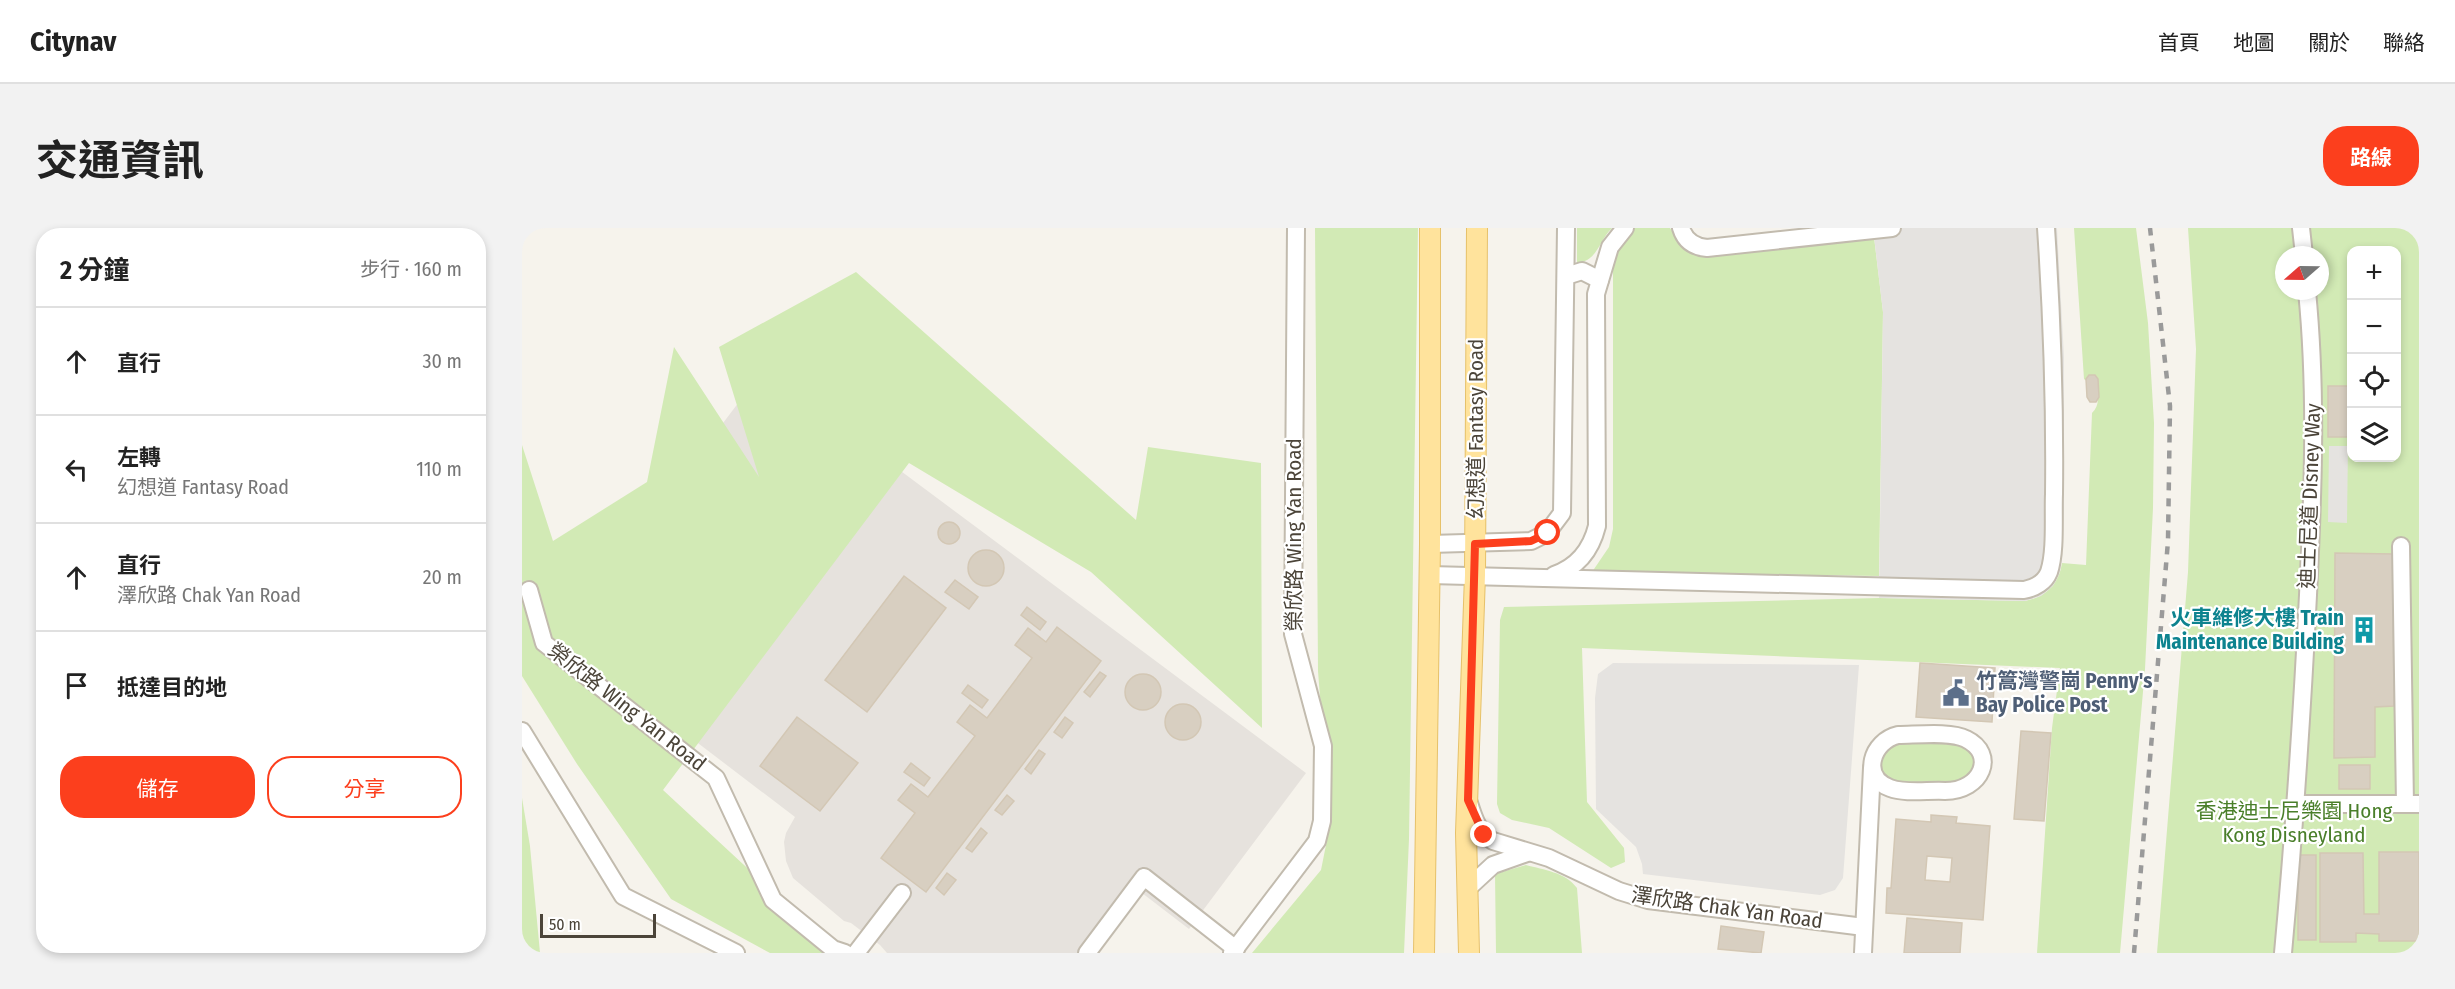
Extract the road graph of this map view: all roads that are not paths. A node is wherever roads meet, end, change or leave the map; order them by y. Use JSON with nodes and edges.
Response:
{"nodes":[{"id":1,"x":1296,"y":228,"type":"edge"},
{"id":2,"x":1430,"y":228,"type":"edge"},
{"id":3,"x":1477,"y":228,"type":"edge"},
{"id":4,"x":1566,"y":228,"type":"edge"},
{"id":5,"x":1625,"y":228,"type":"edge"},
{"id":6,"x":1681,"y":228,"type":"edge"},
{"id":7,"x":1892,"y":228,"type":"edge"},
{"id":8,"x":2046,"y":228,"type":"edge"},
{"id":9,"x":2301,"y":228,"type":"edge"},
{"id":10,"x":2303,"y":246,"type":"edge"},
{"id":11,"x":1566,"y":276,"type":"junction"},
{"id":12,"x":1600,"y":280,"type":"junction"},
{"id":13,"x":2308,"y":300,"type":"edge"},
{"id":14,"x":1430,"y":544,"type":"junction"},
{"id":15,"x":1475,"y":544,"type":"junction"},
{"id":16,"x":2401,"y":546,"type":"dead end"},
{"id":17,"x":1430,"y":575,"type":"junction"},
{"id":18,"x":1475,"y":575,"type":"junction"},
{"id":19,"x":1551,"y":577,"type":"junction"},
{"id":20,"x":529,"y":590,"type":"dead end"},
{"id":21,"x":2412,"y":717,"type":"edge"},
{"id":22,"x":522,"y":731,"type":"edge"},
{"id":23,"x":1872,"y":761,"type":"junction"},
{"id":24,"x":1901,"y":790,"type":"junction"},
{"id":25,"x":1468,"y":800,"type":"junction"},
{"id":26,"x":2296,"y":804,"type":"junction"},
{"id":27,"x":2412,"y":804,"type":"edge"},
{"id":28,"x":1872,"y":808,"type":"junction"},
{"id":29,"x":1527,"y":853,"type":"junction"},
{"id":30,"x":1467,"y":889,"type":"junction"},
{"id":31,"x":902,"y":893,"type":"dead end"},
{"id":32,"x":1864,"y":927,"type":"junction"},
{"id":33,"x":1234,"y":951,"type":"edge"},
{"id":34,"x":736,"y":953,"type":"edge"},
{"id":35,"x":845,"y":953,"type":"edge"},
{"id":36,"x":856,"y":953,"type":"edge"},
{"id":37,"x":1087,"y":953,"type":"edge"},
{"id":38,"x":1424,"y":953,"type":"edge"},
{"id":39,"x":1469,"y":953,"type":"edge"},
{"id":40,"x":1863,"y":953,"type":"edge"},
{"id":41,"x":2283,"y":953,"type":"edge"}],
"edges":[{"from":1,"to":33,"type":"street","name":"榮欣路 Wing Yan Road"},
{"from":2,"to":14,"type":"main road"},
{"from":3,"to":15,"type":"main road","name":"幻想道 Fantasy Road"},
{"from":4,"to":11,"type":"street"},
{"from":5,"to":12,"type":"street"},
{"from":6,"to":7,"type":"street"},
{"from":8,"to":19,"type":"street"},
{"from":9,"to":10,"type":"street"},
{"from":11,"to":12,"type":"street"},
{"from":11,"to":15,"type":"street"},
{"from":12,"to":19,"type":"street"},
{"from":13,"to":26,"type":"street","name":"迪士尼道 Disney Way"},
{"from":14,"to":15,"type":"street"},
{"from":14,"to":17,"type":"main road"},
{"from":15,"to":18,"type":"main road","name":"幻想道 Fantasy Road"},
{"from":16,"to":21,"type":"street"},
{"from":17,"to":18,"type":"street"},
{"from":17,"to":38,"type":"main road"},
{"from":18,"to":19,"type":"street"},
{"from":18,"to":25,"type":"main road","name":"幻想道 Fantasy Road"},
{"from":20,"to":35,"type":"street","name":"榮欣路 Wing Yan Road"},
{"from":21,"to":27,"type":"street"},
{"from":22,"to":34,"type":"street"},
{"from":23,"to":24,"type":"street"},
{"from":23,"to":24,"type":"street"},
{"from":23,"to":28,"type":"street"},
{"from":24,"to":28,"type":"street"},
{"from":25,"to":29,"type":"street","name":"澤欣路 Chak Yan Road"},
{"from":25,"to":30,"type":"main road","name":"幻想道 Fantasy Road"},
{"from":26,"to":27,"type":"street"},
{"from":26,"to":41,"type":"street","name":"迪士尼道 Disney Way"},
{"from":28,"to":32,"type":"street"},
{"from":29,"to":30,"type":"street"},
{"from":29,"to":32,"type":"street","name":"澤欣路 Chak Yan Road"},
{"from":30,"to":39,"type":"main road","name":"幻想道 Fantasy Road"},
{"from":31,"to":36,"type":"street"},
{"from":32,"to":40,"type":"street"},
{"from":33,"to":37,"type":"street"}]}
